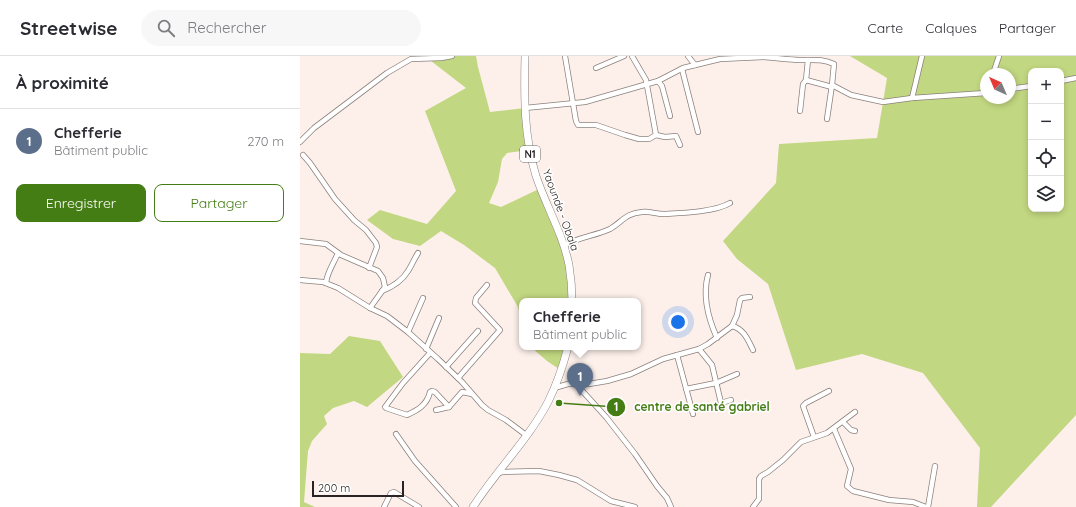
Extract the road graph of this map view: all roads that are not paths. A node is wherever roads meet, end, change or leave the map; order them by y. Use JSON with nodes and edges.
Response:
{"nodes":[{"id":1,"x":452,"y":56,"type":"edge"},
{"id":2,"x":525,"y":56,"type":"edge"},
{"id":3,"x":565,"y":56,"type":"edge"},
{"id":4,"x":624,"y":56,"type":"edge"},
{"id":5,"x":632,"y":56,"type":"edge"},
{"id":6,"x":688,"y":56,"type":"edge"},
{"id":7,"x":922,"y":56,"type":"edge"},
{"id":8,"x":999,"y":56,"type":"edge"},
{"id":9,"x":808,"y":60,"type":"junction"},
{"id":10,"x":694,"y":66,"type":"junction"},
{"id":11,"x":596,"y":68,"type":"dead end"},
{"id":12,"x":996,"y":68,"type":"edge"},
{"id":13,"x":682,"y":69,"type":"junction"},
{"id":14,"x":1076,"y":78,"type":"edge"},
{"id":15,"x":806,"y":80,"type":"junction"},
{"id":16,"x":1064,"y":80,"type":"edge"},
{"id":17,"x":658,"y":81,"type":"junction"},
{"id":18,"x":646,"y":84,"type":"junction"},
{"id":19,"x":832,"y":86,"type":"junction"},
{"id":20,"x":1028,"y":86,"type":"edge"},
{"id":21,"x":1016,"y":88,"type":"edge"},
{"id":22,"x":980,"y":92,"type":"edge"},
{"id":23,"x":912,"y":98,"type":"junction"},
{"id":24,"x":573,"y":103,"type":"junction"},
{"id":25,"x":525,"y":108,"type":"junction"},
{"id":26,"x":800,"y":111,"type":"dead end"},
{"id":27,"x":670,"y":116,"type":"dead end"},
{"id":28,"x":827,"y":119,"type":"dead end"},
{"id":29,"x":698,"y":132,"type":"dead end"},
{"id":30,"x":656,"y":135,"type":"junction"},
{"id":31,"x":300,"y":142,"type":"edge"},
{"id":32,"x":680,"y":145,"type":"dead end"},
{"id":33,"x":301,"y":155,"type":"edge"},
{"id":34,"x":730,"y":203,"type":"dead end"},
{"id":35,"x":300,"y":241,"type":"edge"},
{"id":36,"x":563,"y":246,"type":"junction"},
{"id":37,"x":338,"y":253,"type":"junction"},
{"id":38,"x":418,"y":253,"type":"dead end"},
{"id":39,"x":369,"y":268,"type":"junction"},
{"id":40,"x":708,"y":275,"type":"dead end"},
{"id":41,"x":300,"y":280,"type":"edge"},
{"id":42,"x":326,"y":283,"type":"junction"},
{"id":43,"x":487,"y":285,"type":"dead end"},
{"id":44,"x":382,"y":291,"type":"junction"},
{"id":45,"x":750,"y":297,"type":"dead end"},
{"id":46,"x":423,"y":298,"type":"dead end"},
{"id":47,"x":572,"y":298,"type":"edge"},
{"id":48,"x":370,"y":308,"type":"junction"},
{"id":49,"x":439,"y":318,"type":"dead end"},
{"id":50,"x":732,"y":326,"type":"junction"},
{"id":51,"x":478,"y":331,"type":"dead end"},
{"id":52,"x":408,"y":332,"type":"junction"},
{"id":53,"x":717,"y":338,"type":"junction"},
{"id":54,"x":699,"y":349,"type":"junction"},
{"id":55,"x":567,"y":350,"type":"edge"},
{"id":56,"x":753,"y":350,"type":"dead end"},
{"id":57,"x":428,"y":351,"type":"junction"},
{"id":58,"x":677,"y":355,"type":"junction"},
{"id":59,"x":446,"y":367,"type":"junction"},
{"id":60,"x":737,"y":374,"type":"dead end"},
{"id":61,"x":458,"y":378,"type":"junction"},
{"id":62,"x":716,"y":383,"type":"junction"},
{"id":63,"x":576,"y":384,"type":"junction"},
{"id":64,"x":554,"y":388,"type":"junction"},
{"id":65,"x":686,"y":389,"type":"junction"},
{"id":66,"x":829,"y":391,"type":"dead end"},
{"id":67,"x":472,"y":394,"type":"junction"},
{"id":68,"x":731,"y":400,"type":"dead end"},
{"id":69,"x":449,"y":407,"type":"junction"},
{"id":70,"x":436,"y":410,"type":"dead end"},
{"id":71,"x":855,"y":412,"type":"dead end"},
{"id":72,"x":693,"y":414,"type":"dead end"},
{"id":73,"x":843,"y":422,"type":"junction"},
{"id":74,"x":834,"y":428,"type":"junction"},
{"id":75,"x":855,"y":432,"type":"dead end"},
{"id":76,"x":396,"y":434,"type":"dead end"},
{"id":77,"x":526,"y":435,"type":"junction"},
{"id":78,"x":814,"y":437,"type":"junction"},
{"id":79,"x":935,"y":466,"type":"dead end"},
{"id":80,"x":498,"y":473,"type":"junction"},
{"id":81,"x":384,"y":507,"type":"edge"},
{"id":82,"x":419,"y":507,"type":"edge"},
{"id":83,"x":456,"y":507,"type":"edge"},
{"id":84,"x":473,"y":507,"type":"edge"},
{"id":85,"x":635,"y":507,"type":"edge"},
{"id":86,"x":671,"y":507,"type":"edge"},
{"id":87,"x":753,"y":507,"type":"edge"},
{"id":88,"x":927,"y":507,"type":"edge"}],
"edges":[{"from":1,"to":31,"type":"street"},
{"from":2,"to":25,"type":"highway","name":"Yaounde - Obala","number":"N1"},
{"from":3,"to":24,"type":"street"},
{"from":4,"to":11,"type":"street"},
{"from":5,"to":18,"type":"street"},
{"from":6,"to":10,"type":"street"},
{"from":7,"to":23,"type":"street"},
{"from":8,"to":12,"type":"street"},
{"from":9,"to":10,"type":"street"},
{"from":9,"to":15,"type":"street"},
{"from":9,"to":19,"type":"street"},
{"from":10,"to":13,"type":"street"},
{"from":13,"to":17,"type":"street"},
{"from":13,"to":29,"type":"street"},
{"from":14,"to":16,"type":"street"},
{"from":15,"to":19,"type":"street"},
{"from":15,"to":26,"type":"street"},
{"from":17,"to":18,"type":"street"},
{"from":17,"to":27,"type":"street"},
{"from":18,"to":24,"type":"street"},
{"from":18,"to":30,"type":"street"},
{"from":19,"to":23,"type":"street"},
{"from":19,"to":28,"type":"street"},
{"from":20,"to":21,"type":"street"},
{"from":22,"to":23,"type":"street"},
{"from":24,"to":25,"type":"street"},
{"from":24,"to":30,"type":"street"},
{"from":25,"to":36,"type":"highway","name":"Yaounde - Obala","number":"N1"},
{"from":30,"to":32,"type":"street"},
{"from":33,"to":39,"type":"street"},
{"from":34,"to":36,"type":"street"},
{"from":35,"to":37,"type":"street"},
{"from":36,"to":47,"type":"highway","name":"Yaounde - Obala","number":"N1"},
{"from":37,"to":39,"type":"street"},
{"from":37,"to":42,"type":"street"},
{"from":38,"to":44,"type":"street"},
{"from":39,"to":44,"type":"street"},
{"from":40,"to":53,"type":"street"},
{"from":41,"to":42,"type":"street"},
{"from":42,"to":48,"type":"street"},
{"from":43,"to":61,"type":"street"},
{"from":44,"to":48,"type":"street"},
{"from":45,"to":50,"type":"street"},
{"from":46,"to":52,"type":"street"},
{"from":48,"to":52,"type":"street"},
{"from":49,"to":57,"type":"street"},
{"from":50,"to":53,"type":"street"},
{"from":50,"to":56,"type":"street"},
{"from":51,"to":59,"type":"street"},
{"from":52,"to":57,"type":"street"},
{"from":53,"to":54,"type":"street"},
{"from":54,"to":58,"type":"street"},
{"from":54,"to":62,"type":"street"},
{"from":55,"to":64,"type":"highway"},
{"from":57,"to":59,"type":"street"},
{"from":57,"to":69,"type":"street"},
{"from":58,"to":63,"type":"street"},
{"from":58,"to":65,"type":"street"},
{"from":59,"to":61,"type":"street"},
{"from":60,"to":62,"type":"street"},
{"from":61,"to":67,"type":"street"},
{"from":62,"to":65,"type":"street"},
{"from":62,"to":68,"type":"street"},
{"from":63,"to":64,"type":"street"},
{"from":63,"to":86,"type":"street"},
{"from":64,"to":77,"type":"highway"},
{"from":65,"to":72,"type":"street"},
{"from":66,"to":78,"type":"street"},
{"from":67,"to":69,"type":"street"},
{"from":67,"to":77,"type":"street"},
{"from":69,"to":70,"type":"street"},
{"from":71,"to":73,"type":"street"},
{"from":73,"to":74,"type":"street"},
{"from":73,"to":75,"type":"street"},
{"from":74,"to":78,"type":"street"},
{"from":74,"to":88,"type":"street"},
{"from":76,"to":83,"type":"street"},
{"from":77,"to":80,"type":"highway"},
{"from":78,"to":87,"type":"street"},
{"from":79,"to":88,"type":"street"},
{"from":80,"to":84,"type":"highway"},
{"from":80,"to":85,"type":"street"},
{"from":81,"to":82,"type":"street"}]}
